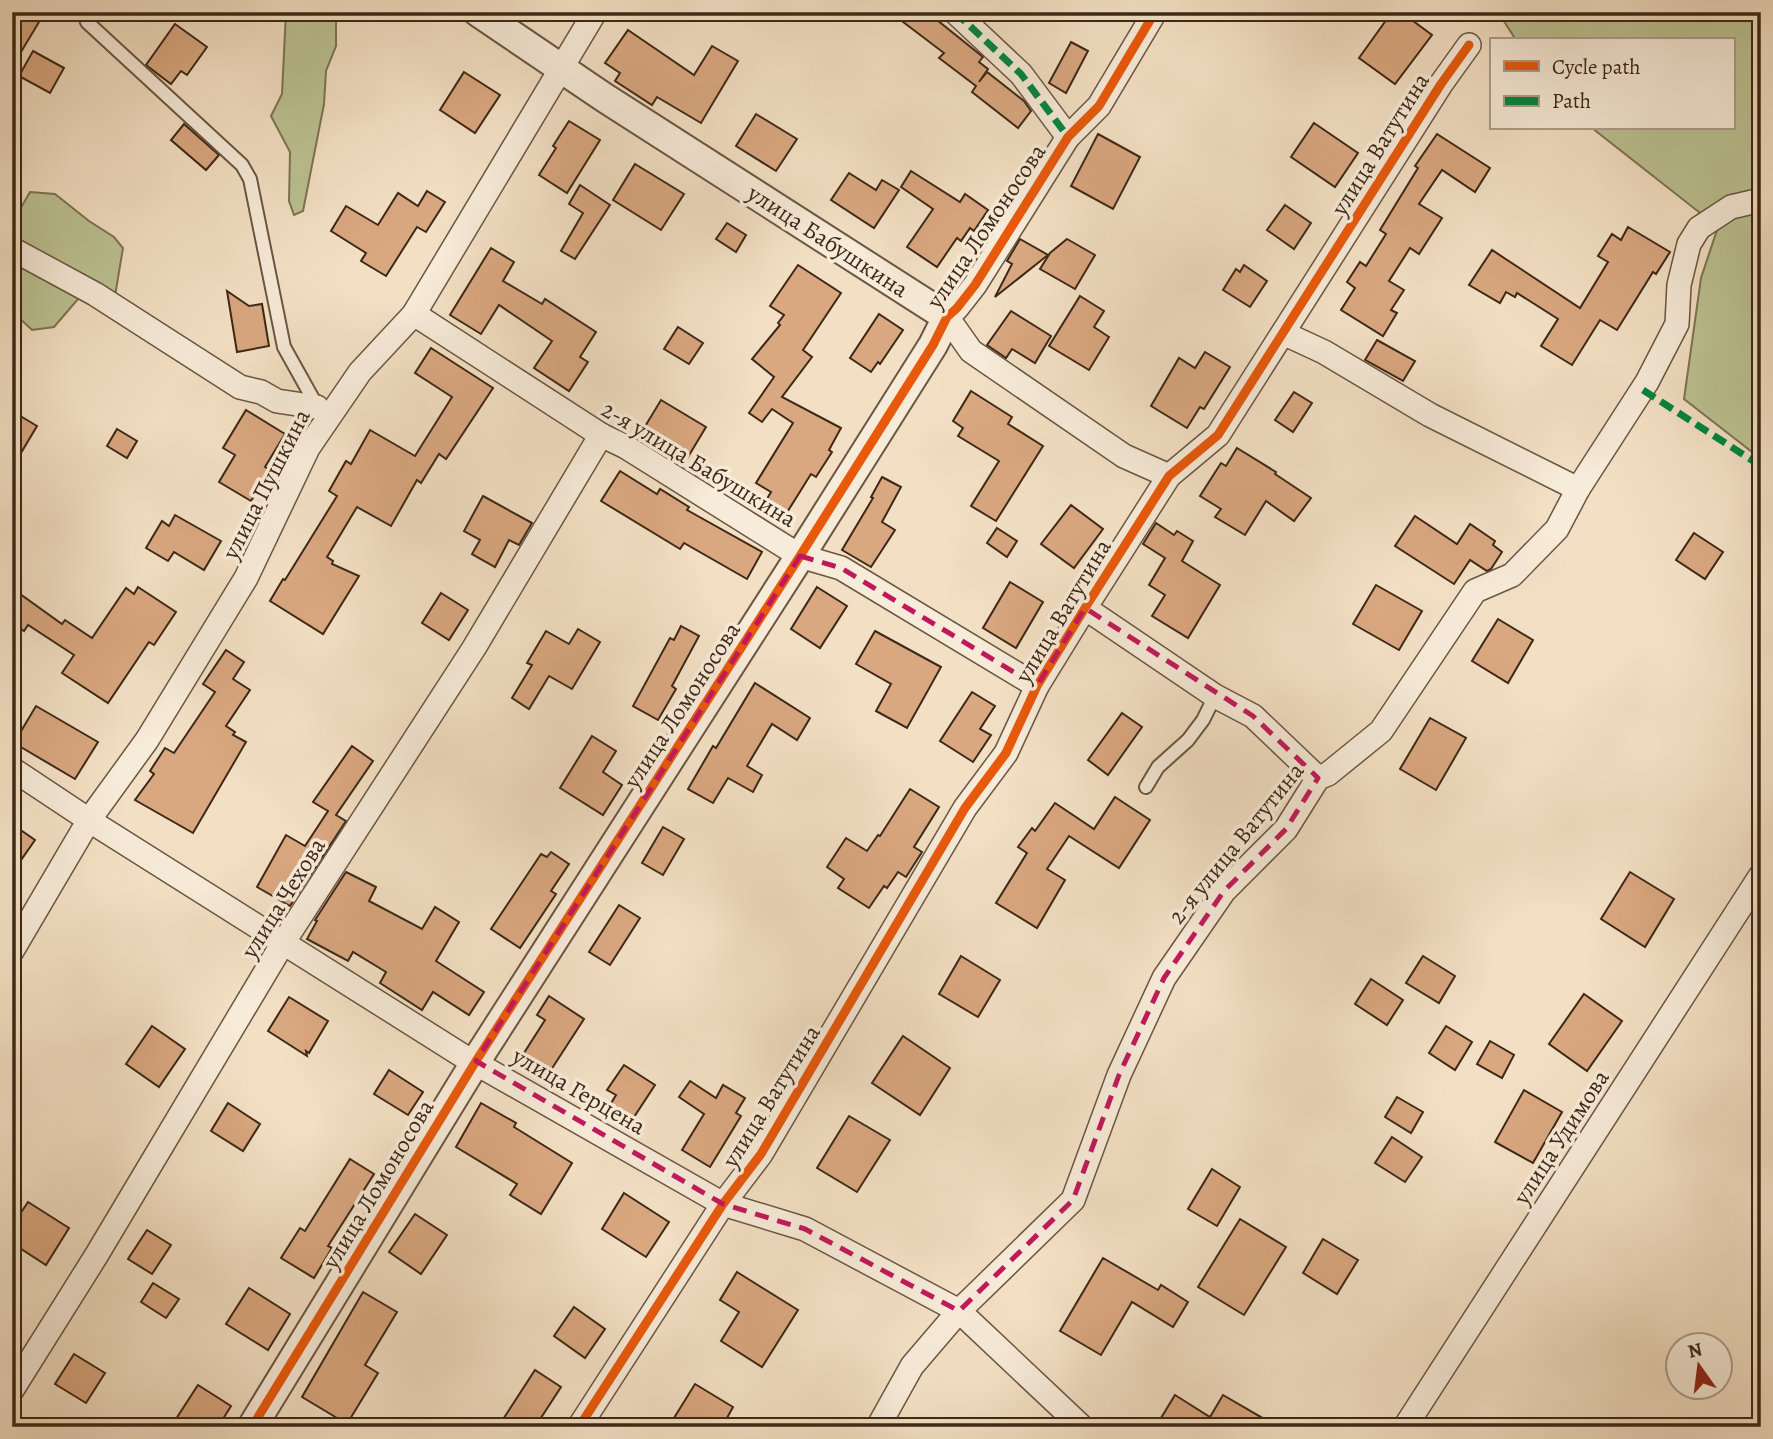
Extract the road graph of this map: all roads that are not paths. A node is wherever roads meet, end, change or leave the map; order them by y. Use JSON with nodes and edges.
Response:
{"nodes":[{"id":1,"x":83,"y":12,"type":"edge"},
{"id":2,"x":478,"y":12,"type":"edge"},
{"id":3,"x":595,"y":12,"type":"edge"},
{"id":4,"x":955,"y":12,"type":"edge"},
{"id":5,"x":1155,"y":12,"type":"edge"},
{"id":6,"x":1469,"y":45,"type":"dead end"},
{"id":7,"x":560,"y":68,"type":"junction"},
{"id":8,"x":1069,"y":137,"type":"junction"},
{"id":9,"x":1761,"y":200,"type":"edge"},
{"id":10,"x":12,"y":249,"type":"edge"},
{"id":11,"x":414,"y":314,"type":"junction"},
{"id":12,"x":947,"y":317,"type":"junction"},
{"id":13,"x":1283,"y":333,"type":"junction"},
{"id":14,"x":323,"y":412,"type":"junction"},
{"id":15,"x":601,"y":435,"type":"junction"},
{"id":16,"x":1169,"y":477,"type":"junction"},
{"id":17,"x":1578,"y":489,"type":"junction"},
{"id":18,"x":800,"y":556,"type":"junction"},
{"id":19,"x":1085,"y":608,"type":"junction"},
{"id":20,"x":1037,"y":686,"type":"junction"},
{"id":21,"x":1215,"y":696,"type":"junction"},
{"id":22,"x":12,"y":769,"type":"edge"},
{"id":23,"x":1318,"y":778,"type":"junction"},
{"id":24,"x":1146,"y":787,"type":"dead end"},
{"id":25,"x":89,"y":820,"type":"junction"},
{"id":26,"x":1761,"y":875,"type":"edge"},
{"id":27,"x":283,"y":943,"type":"junction"},
{"id":28,"x":12,"y":951,"type":"edge"},
{"id":29,"x":476,"y":1061,"type":"junction"},
{"id":30,"x":723,"y":1204,"type":"junction"},
{"id":31,"x":959,"y":1311,"type":"junction"},
{"id":32,"x":12,"y":1390,"type":"edge"},
{"id":33,"x":252,"y":1427,"type":"edge"},
{"id":34,"x":579,"y":1427,"type":"edge"},
{"id":35,"x":878,"y":1427,"type":"edge"},
{"id":36,"x":1082,"y":1427,"type":"edge"},
{"id":37,"x":1405,"y":1427,"type":"edge"}],
"edges":[{"from":1,"to":14,"type":"lane"},
{"from":2,"to":7,"type":"street","name":"улица Бабушкина"},
{"from":3,"to":7,"type":"street","name":"улица Пушкина"},
{"from":4,"to":8,"type":"street"},
{"from":5,"to":8,"type":"street","name":"улица Ломоносова"},
{"from":6,"to":13,"type":"street","name":"улица Ватутина"},
{"from":7,"to":11,"type":"street","name":"улица Пушкина"},
{"from":7,"to":12,"type":"street","name":"улица Бабушкина"},
{"from":8,"to":12,"type":"street","name":"улица Ломоносова"},
{"from":9,"to":17,"type":"street","name":"2-я улица Ватутина"},
{"from":10,"to":14,"type":"street"},
{"from":11,"to":14,"type":"street","name":"улица Пушкина"},
{"from":11,"to":15,"type":"street","name":"2-я улица Бабушкина"},
{"from":12,"to":16,"type":"street","name":"улица Бабушкина"},
{"from":12,"to":18,"type":"street","name":"улица Ломоносова"},
{"from":13,"to":16,"type":"street","name":"улица Ватутина"},
{"from":13,"to":17,"type":"street"},
{"from":14,"to":25,"type":"street","name":"улица Пушкина"},
{"from":15,"to":18,"type":"street","name":"2-я улица Бабушкина"},
{"from":15,"to":27,"type":"street","name":"улица Чехова"},
{"from":16,"to":19,"type":"street","name":"улица Ватутина"},
{"from":17,"to":23,"type":"street","name":"2-я улица Ватутина"},
{"from":18,"to":20,"type":"street","name":"2-я улица Бабушкина"},
{"from":18,"to":29,"type":"street","name":"улица Ломоносова"},
{"from":19,"to":20,"type":"street","name":"улица Ватутина"},
{"from":19,"to":21,"type":"street"},
{"from":20,"to":30,"type":"street","name":"улица Ватутина"},
{"from":21,"to":23,"type":"street"},
{"from":21,"to":24,"type":"lane"},
{"from":22,"to":25,"type":"street","name":"улица Герцена"},
{"from":23,"to":31,"type":"street","name":"2-я улица Ватутина"},
{"from":25,"to":27,"type":"street","name":"улица Герцена"},
{"from":25,"to":28,"type":"street","name":"улица Пушкина"},
{"from":26,"to":37,"type":"street","name":"улица Удимова"},
{"from":27,"to":29,"type":"street","name":"улица Герцена"},
{"from":27,"to":32,"type":"street","name":"улица Чехова"},
{"from":29,"to":30,"type":"street","name":"улица Герцена"},
{"from":29,"to":33,"type":"street","name":"улица Ломоносова"},
{"from":30,"to":31,"type":"street","name":"улица Герцена"},
{"from":30,"to":34,"type":"street","name":"улица Ватутина"},
{"from":31,"to":35,"type":"street","name":"2-я улица Ватутина"},
{"from":31,"to":36,"type":"street","name":"улица Герцена"}]}
